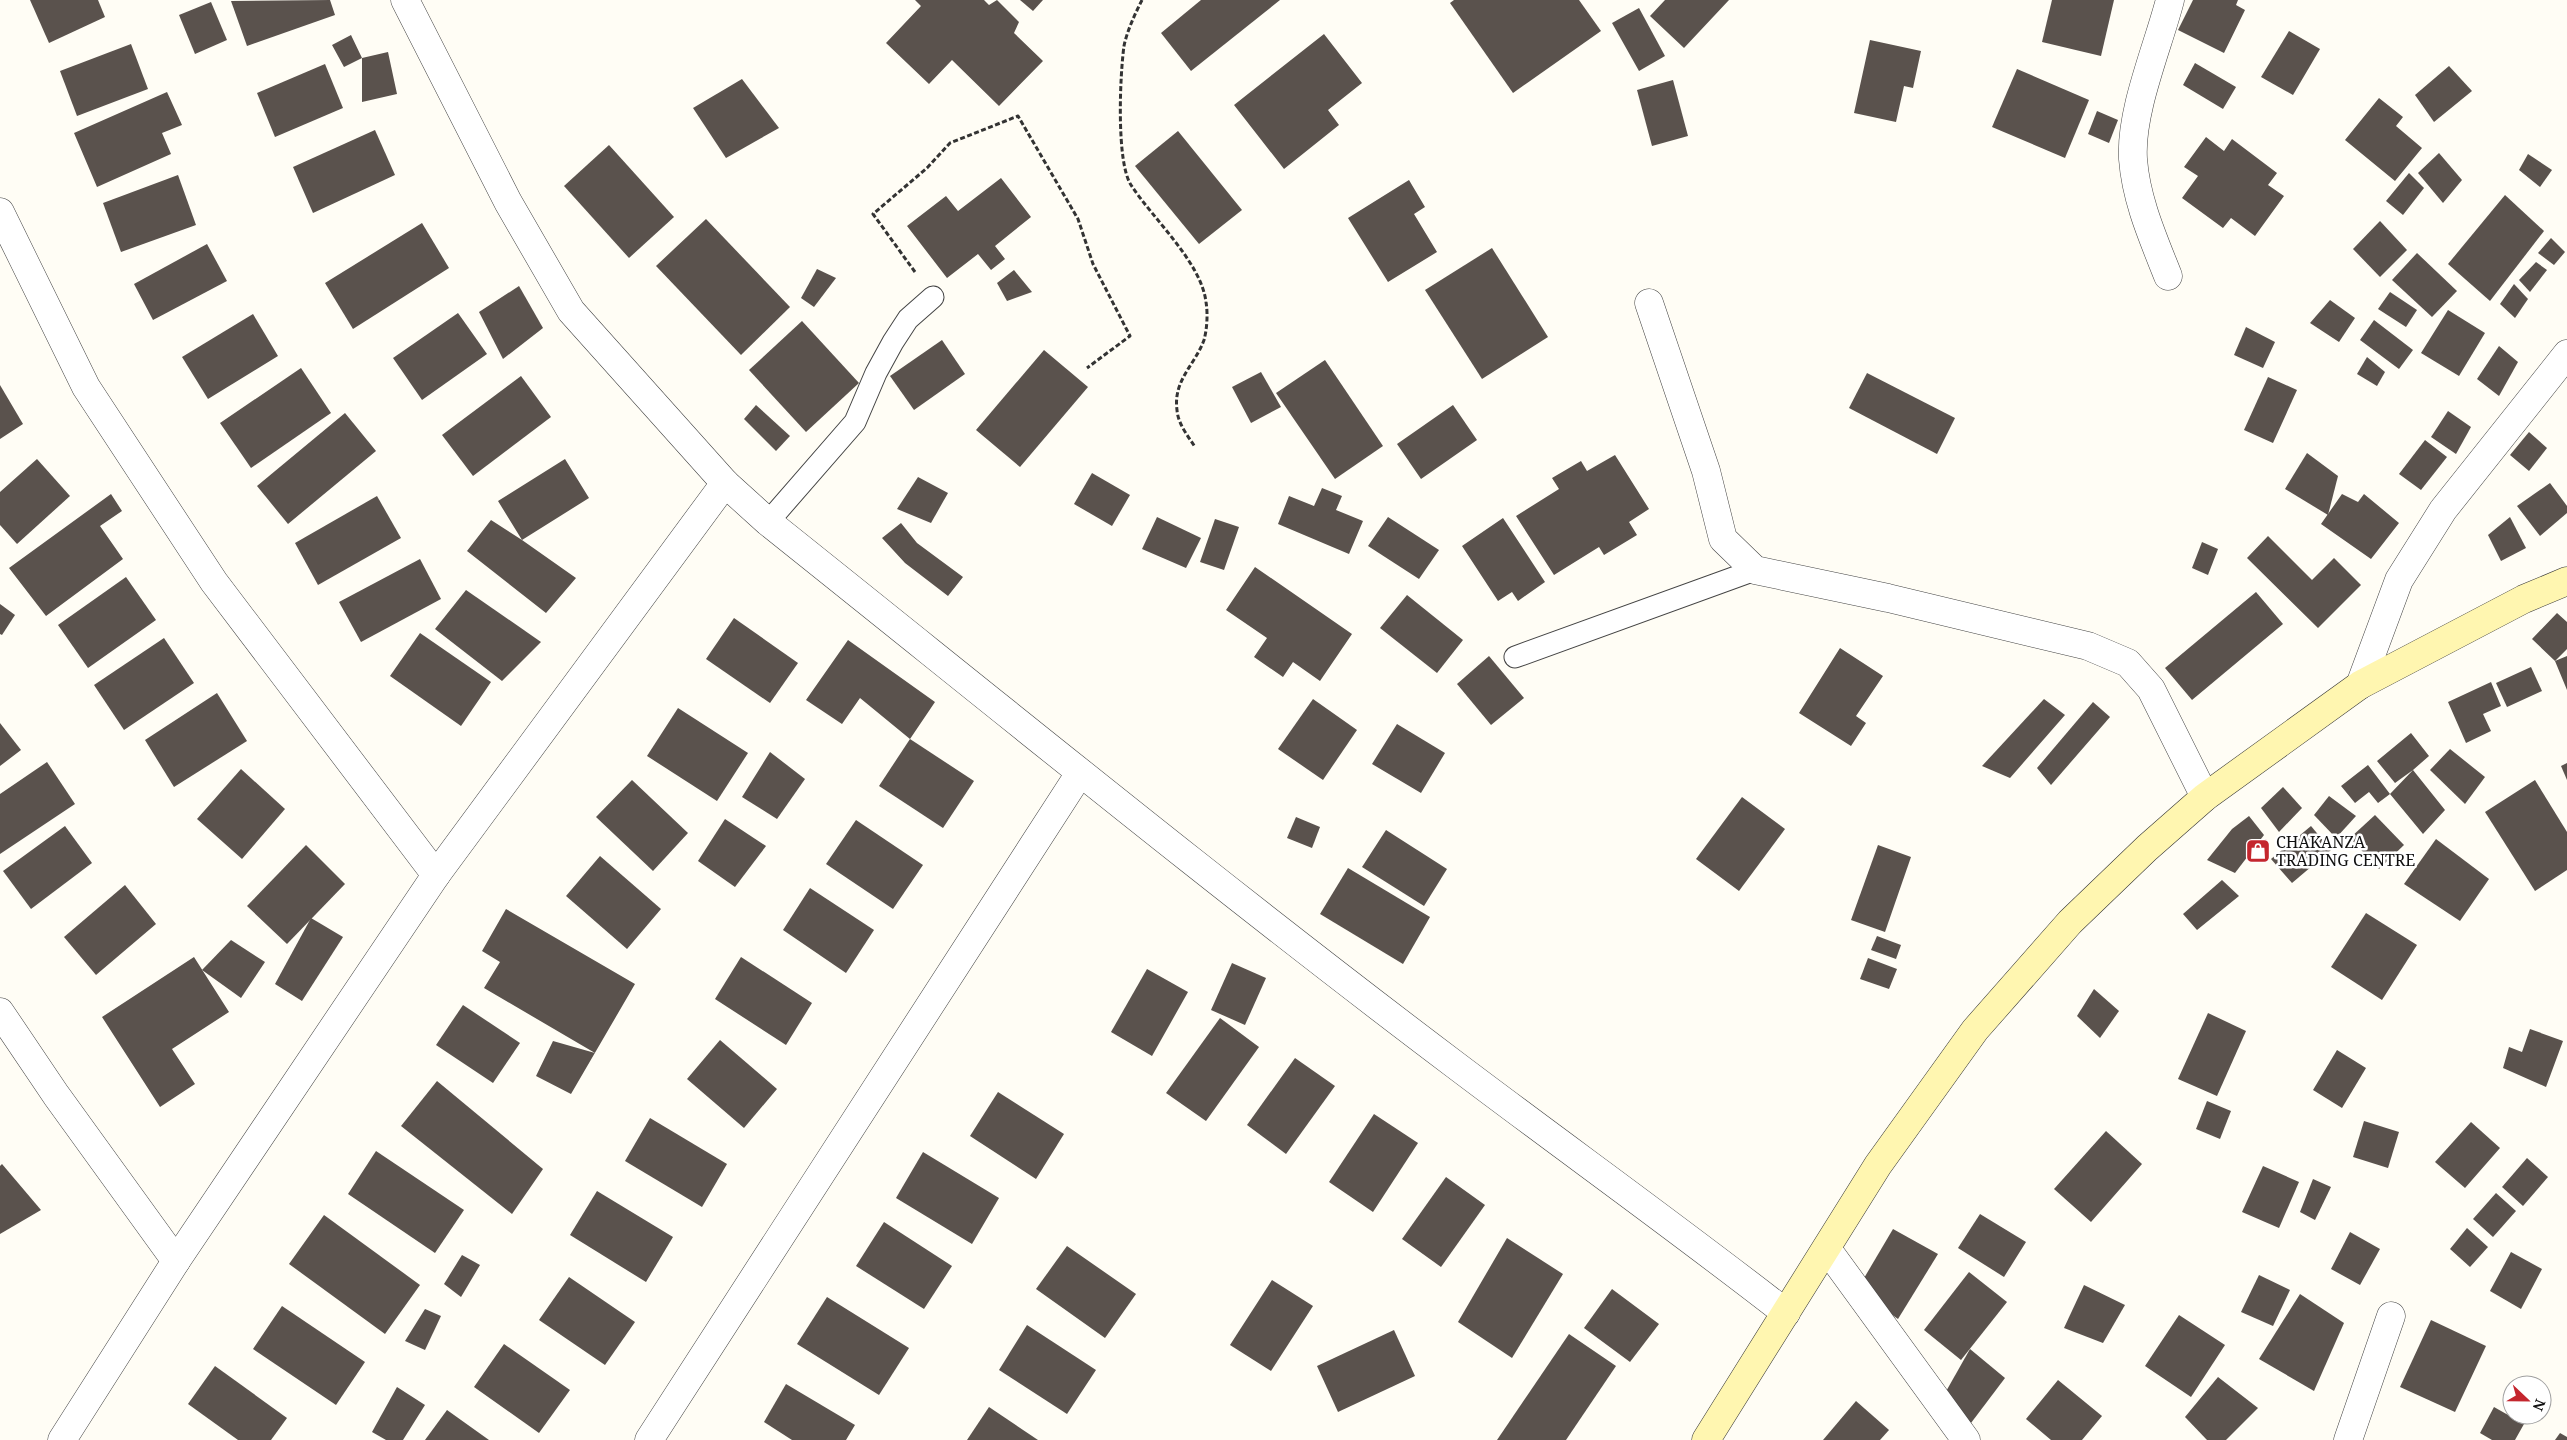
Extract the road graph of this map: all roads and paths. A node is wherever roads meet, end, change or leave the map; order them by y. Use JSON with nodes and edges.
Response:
{"nodes":[{"id":1,"x":405,"y":0,"type":"edge"},
{"id":2,"x":1142,"y":0,"type":"edge"},
{"id":3,"x":2170,"y":0,"type":"edge"},
{"id":4,"x":0,"y":212,"type":"edge"},
{"id":5,"x":2168,"y":276,"type":"dead end"},
{"id":6,"x":933,"y":297,"type":"joint"},
{"id":7,"x":1649,"y":303,"type":"dead end"},
{"id":8,"x":2567,"y":354,"type":"edge"},
{"id":9,"x":1087,"y":368,"type":"dead end"},
{"id":10,"x":1195,"y":447,"type":"dead end"},
{"id":11,"x":725,"y":483,"type":"junction"},
{"id":12,"x":768,"y":522,"type":"junction"},
{"id":13,"x":1754,"y":570,"type":"junction"},
{"id":14,"x":2567,"y":581,"type":"edge"},
{"id":15,"x":1515,"y":656,"type":"dead end"},
{"id":16,"x":2360,"y":685,"type":"junction"},
{"id":17,"x":1080,"y":773,"type":"junction"},
{"id":18,"x":2205,"y":797,"type":"junction"},
{"id":19,"x":436,"y":875,"type":"junction"},
{"id":20,"x":0,"y":1012,"type":"edge"},
{"id":21,"x":1826,"y":1249,"type":"junction"},
{"id":22,"x":176,"y":1261,"type":"junction"},
{"id":23,"x":1786,"y":1313,"type":"junction"},
{"id":24,"x":2391,"y":1316,"type":"dead end"},
{"id":25,"x":62,"y":1440,"type":"edge"},
{"id":26,"x":649,"y":1440,"type":"edge"},
{"id":27,"x":1706,"y":1440,"type":"edge"},
{"id":28,"x":1966,"y":1440,"type":"edge"},
{"id":29,"x":2348,"y":1440,"type":"edge"}],
"edges":[{"from":1,"to":11,"type":"street"},
{"from":2,"to":10,"type":"path"},
{"from":3,"to":5,"type":"street"},
{"from":4,"to":19,"type":"street"},
{"from":6,"to":9,"type":"path"},
{"from":6,"to":12,"type":"lane"},
{"from":7,"to":13,"type":"street"},
{"from":8,"to":16,"type":"street"},
{"from":11,"to":12,"type":"street"},
{"from":11,"to":19,"type":"street"},
{"from":12,"to":17,"type":"street"},
{"from":13,"to":15,"type":"lane"},
{"from":13,"to":18,"type":"street"},
{"from":14,"to":16,"type":"main road"},
{"from":16,"to":18,"type":"main road"},
{"from":17,"to":23,"type":"street"},
{"from":17,"to":26,"type":"street"},
{"from":18,"to":21,"type":"main road"},
{"from":19,"to":22,"type":"street"},
{"from":20,"to":22,"type":"street"},
{"from":21,"to":23,"type":"main road"},
{"from":21,"to":28,"type":"street"},
{"from":22,"to":25,"type":"street"},
{"from":23,"to":27,"type":"main road"},
{"from":24,"to":29,"type":"street"}]}
